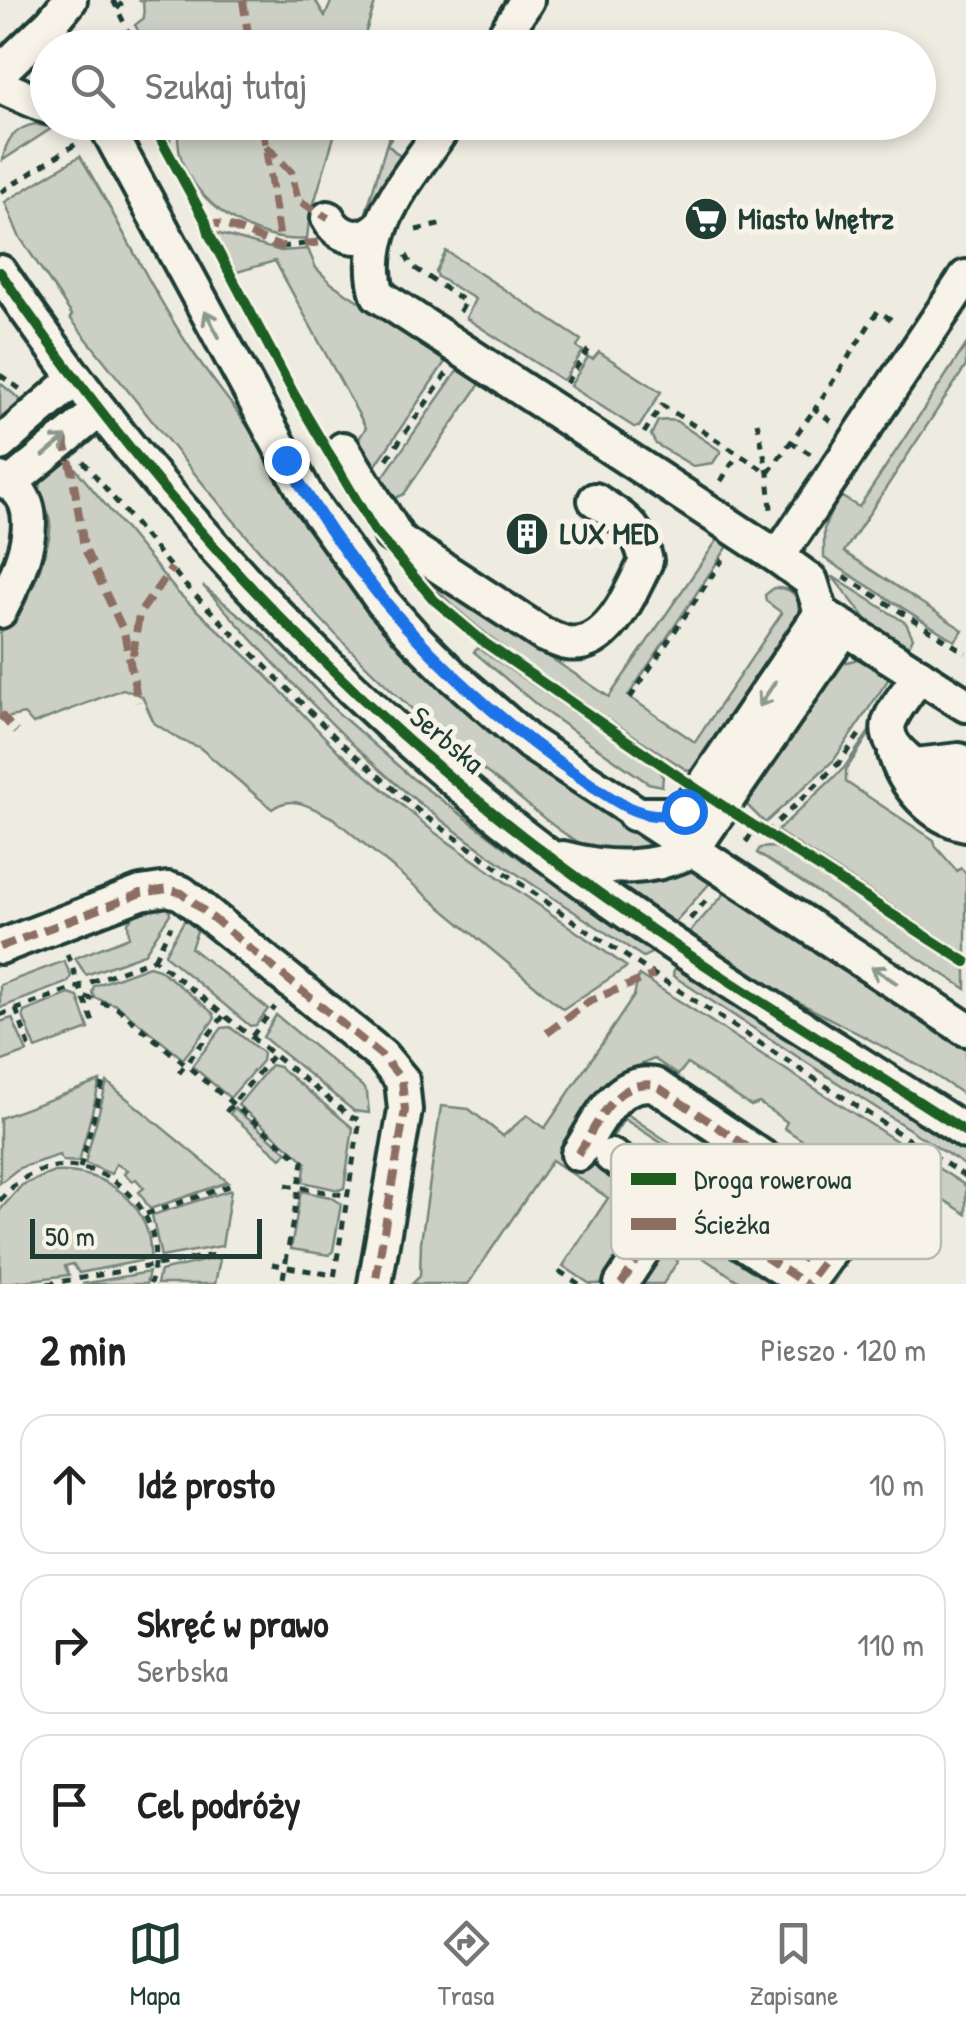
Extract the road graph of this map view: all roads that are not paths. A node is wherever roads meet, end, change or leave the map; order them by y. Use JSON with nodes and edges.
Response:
{"nodes":[{"id":1,"x":527,"y":0,"type":"edge"},
{"id":2,"x":508,"y":30,"type":"edge"},
{"id":3,"x":30,"y":44,"type":"edge"},
{"id":4,"x":0,"y":72,"type":"edge"},
{"id":5,"x":0,"y":86,"type":"edge"},
{"id":6,"x":30,"y":99,"type":"edge"},
{"id":7,"x":113,"y":140,"type":"edge"},
{"id":8,"x":435,"y":140,"type":"edge"},
{"id":9,"x":328,"y":218,"type":"dead end"},
{"id":10,"x":378,"y":228,"type":"junction"},
{"id":11,"x":0,"y":272,"type":"edge"},
{"id":12,"x":966,"y":277,"type":"edge"},
{"id":13,"x":0,"y":306,"type":"edge"},
{"id":14,"x":75,"y":379,"type":"junction"},
{"id":15,"x":100,"y":410,"type":"junction"},
{"id":16,"x":0,"y":444,"type":"edge"},
{"id":17,"x":344,"y":449,"type":"dead end"},
{"id":18,"x":5,"y":481,"type":"edge"},
{"id":19,"x":594,"y":500,"type":"dead end"},
{"id":20,"x":778,"y":557,"type":"junction"},
{"id":21,"x":0,"y":611,"type":"edge"},
{"id":22,"x":833,"y":620,"type":"junction"},
{"id":23,"x":920,"y":675,"type":"junction"},
{"id":24,"x":966,"y":705,"type":"edge"},
{"id":25,"x":906,"y":757,"type":"junction"},
{"id":26,"x":966,"y":766,"type":"edge"},
{"id":27,"x":966,"y":797,"type":"edge"},
{"id":28,"x":634,"y":814,"type":"junction"},
{"id":29,"x":966,"y":824,"type":"edge"},
{"id":30,"x":692,"y":851,"type":"junction"},
{"id":31,"x":549,"y":854,"type":"junction"},
{"id":32,"x":0,"y":946,"type":"edge"},
{"id":33,"x":966,"y":1028,"type":"edge"},
{"id":34,"x":966,"y":1132,"type":"edge"},
{"id":35,"x":742,"y":1144,"type":"edge"},
{"id":36,"x":611,"y":1164,"type":"edge"},
{"id":37,"x":640,"y":1259,"type":"edge"},
{"id":38,"x":768,"y":1259,"type":"edge"},
{"id":39,"x":823,"y":1259,"type":"edge"},
{"id":40,"x":375,"y":1284,"type":"edge"},
{"id":41,"x":621,"y":1284,"type":"edge"},
{"id":42,"x":806,"y":1284,"type":"edge"}],
"edges":[{"from":1,"to":2,"type":"street"},
{"from":3,"to":4,"type":"street"},
{"from":5,"to":6,"type":"street"},
{"from":28,"to":7,"type":"street","name":"Serbska","one_way":true},
{"from":8,"to":10,"type":"street"},
{"from":9,"to":10,"type":"street"},
{"from":10,"to":20,"type":"street"},
{"from":11,"to":14,"type":"street","name":"Serbska"},
{"from":12,"to":20,"type":"street"},
{"from":13,"to":14,"type":"street"},
{"from":14,"to":15,"type":"street","name":"Serbska"},
{"from":14,"to":16,"type":"street"},
{"from":18,"to":15,"type":"street","one_way":true},
{"from":15,"to":31,"type":"street","name":"Serbska"},
{"from":17,"to":19,"type":"street"},
{"from":18,"to":21,"type":"street"},
{"from":20,"to":22,"type":"street"},
{"from":22,"to":23,"type":"street"},
{"from":22,"to":28,"type":"street","one_way":true},
{"from":22,"to":30,"type":"street"},
{"from":23,"to":24,"type":"street"},
{"from":23,"to":25,"type":"street"},
{"from":25,"to":26,"type":"street"},
{"from":25,"to":27,"type":"street"},
{"from":25,"to":29,"type":"street"},
{"from":28,"to":30,"type":"street","name":"Serbska"},
{"from":30,"to":31,"type":"street"},
{"from":33,"to":30,"type":"street","name":"Serbska","one_way":true},
{"from":31,"to":34,"type":"street","name":"Serbska"},
{"from":32,"to":40,"type":"street"},
{"from":35,"to":36,"type":"street"},
{"from":37,"to":41,"type":"street"},
{"from":38,"to":42,"type":"street"},
{"from":39,"to":42,"type":"street"}]}
